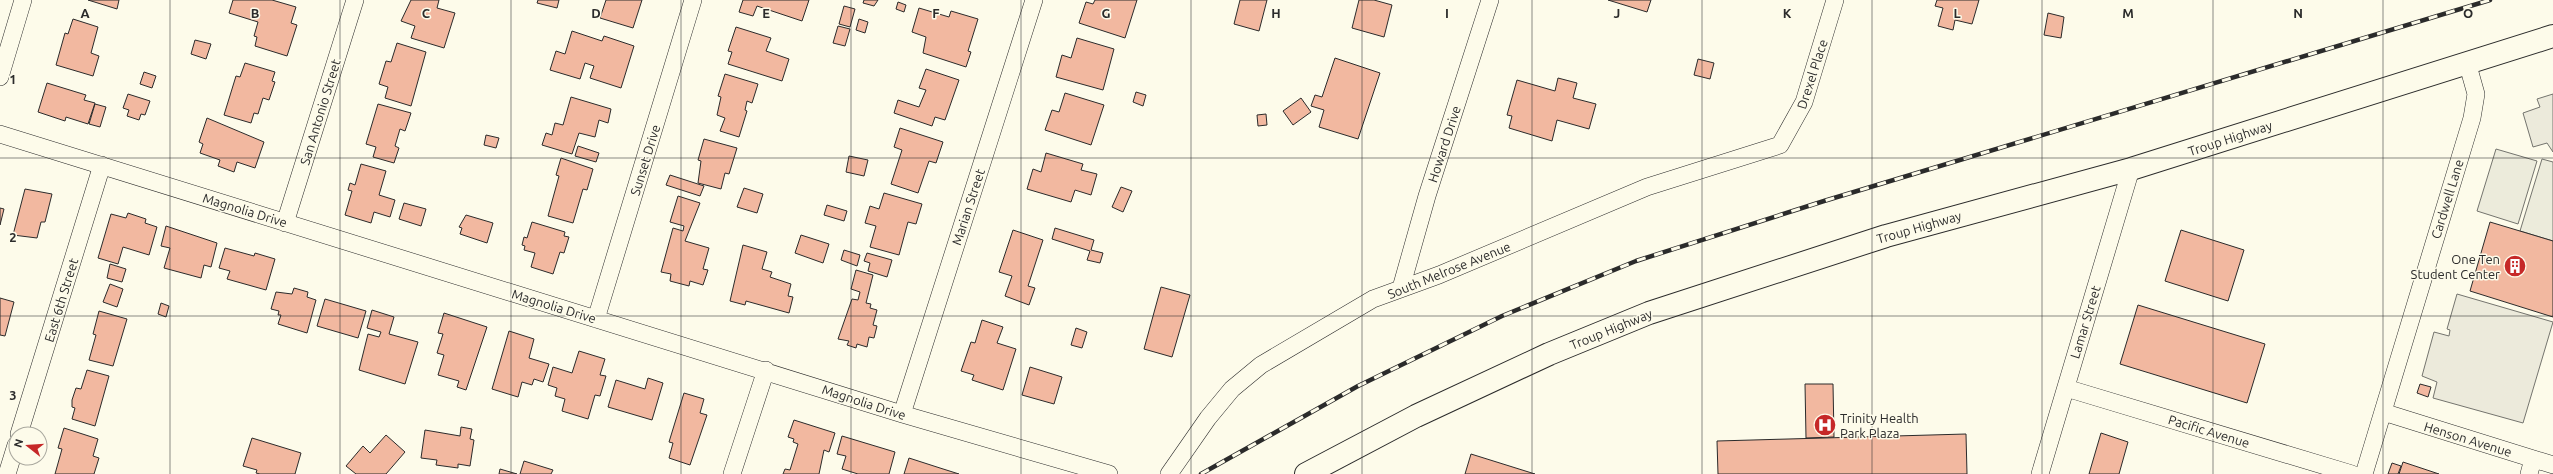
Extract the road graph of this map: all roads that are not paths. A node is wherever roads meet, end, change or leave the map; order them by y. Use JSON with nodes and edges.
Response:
{"nodes":[{"id":1,"x":23,"y":0,"type":"edge"},
{"id":2,"x":355,"y":0,"type":"edge"},
{"id":3,"x":693,"y":0,"type":"edge"},
{"id":4,"x":1490,"y":0,"type":"edge"},
{"id":5,"x":1836,"y":0,"type":"edge"},
{"id":6,"x":1028,"y":1,"type":"edge"},
{"id":7,"x":2553,"y":36,"type":"edge"},
{"id":8,"x":2467,"y":62,"type":"junction"},
{"id":9,"x":0,"y":76,"type":"edge"},
{"id":10,"x":0,"y":134,"type":"edge"},
{"id":11,"x":1780,"y":145,"type":"joint"},
{"id":12,"x":102,"y":166,"type":"junction"},
{"id":13,"x":2131,"y":169,"type":"junction"},
{"id":14,"x":285,"y":223,"type":"junction"},
{"id":15,"x":1401,"y":288,"type":"junction"},
{"id":16,"x":596,"y":319,"type":"junction"},
{"id":17,"x":766,"y":370,"type":"junction"},
{"id":18,"x":2066,"y":388,"type":"junction"},
{"id":19,"x":2383,"y":412,"type":"junction"},
{"id":20,"x":902,"y":414,"type":"junction"},
{"id":21,"x":21,"y":426,"type":"edge"},
{"id":22,"x":2553,"y":465,"type":"edge"},
{"id":23,"x":2532,"y":466,"type":"edge"},
{"id":24,"x":1326,"y":467,"type":"edge"},
{"id":25,"x":732,"y":474,"type":"edge"},
{"id":26,"x":1109,"y":474,"type":"edge"},
{"id":27,"x":1169,"y":474,"type":"edge"},
{"id":28,"x":1306,"y":474,"type":"edge"},
{"id":29,"x":2040,"y":474,"type":"edge"},
{"id":30,"x":2352,"y":474,"type":"edge"},
{"id":31,"x":2364,"y":474,"type":"edge"}],
"edges":[{"from":1,"to":9,"type":"street"},
{"from":2,"to":14,"type":"street","name":"San Antonio Street"},
{"from":3,"to":16,"type":"street","name":"Sunset Drive"},
{"from":4,"to":15,"type":"street","name":"Howard Drive"},
{"from":5,"to":11,"type":"street","name":"Drexel Place"},
{"from":6,"to":20,"type":"street","name":"Marian Street"},
{"from":7,"to":8,"type":"main road","name":"Troup Highway"},
{"from":8,"to":13,"type":"main road","name":"Troup Highway"},
{"from":8,"to":19,"type":"street","name":"Cardwell Lane"},
{"from":10,"to":12,"type":"street","name":"Magnolia Drive"},
{"from":11,"to":15,"type":"street","name":"South Melrose Avenue"},
{"from":12,"to":14,"type":"street","name":"Magnolia Drive"},
{"from":12,"to":21,"type":"street","name":"East 6th Street"},
{"from":13,"to":18,"type":"street","name":"Lamar Street"},
{"from":13,"to":24,"type":"main road","name":"Troup Highway"},
{"from":14,"to":16,"type":"street","name":"Magnolia Drive"},
{"from":15,"to":27,"type":"street","name":"South Melrose Avenue"},
{"from":16,"to":17,"type":"street","name":"Magnolia Drive"},
{"from":17,"to":20,"type":"street","name":"Magnolia Drive"},
{"from":17,"to":25,"type":"street"},
{"from":18,"to":29,"type":"street","name":"Lamar Street"},
{"from":18,"to":30,"type":"street","name":"Pacific Avenue"},
{"from":19,"to":23,"type":"street","name":"Henson Avenue"},
{"from":19,"to":31,"type":"street","name":"Cardwell Lane"},
{"from":20,"to":26,"type":"street","name":"Magnolia Drive"},
{"from":22,"to":23,"type":"street","name":"Henson Avenue"},
{"from":24,"to":28,"type":"main road","name":"Troup Highway"}]}
